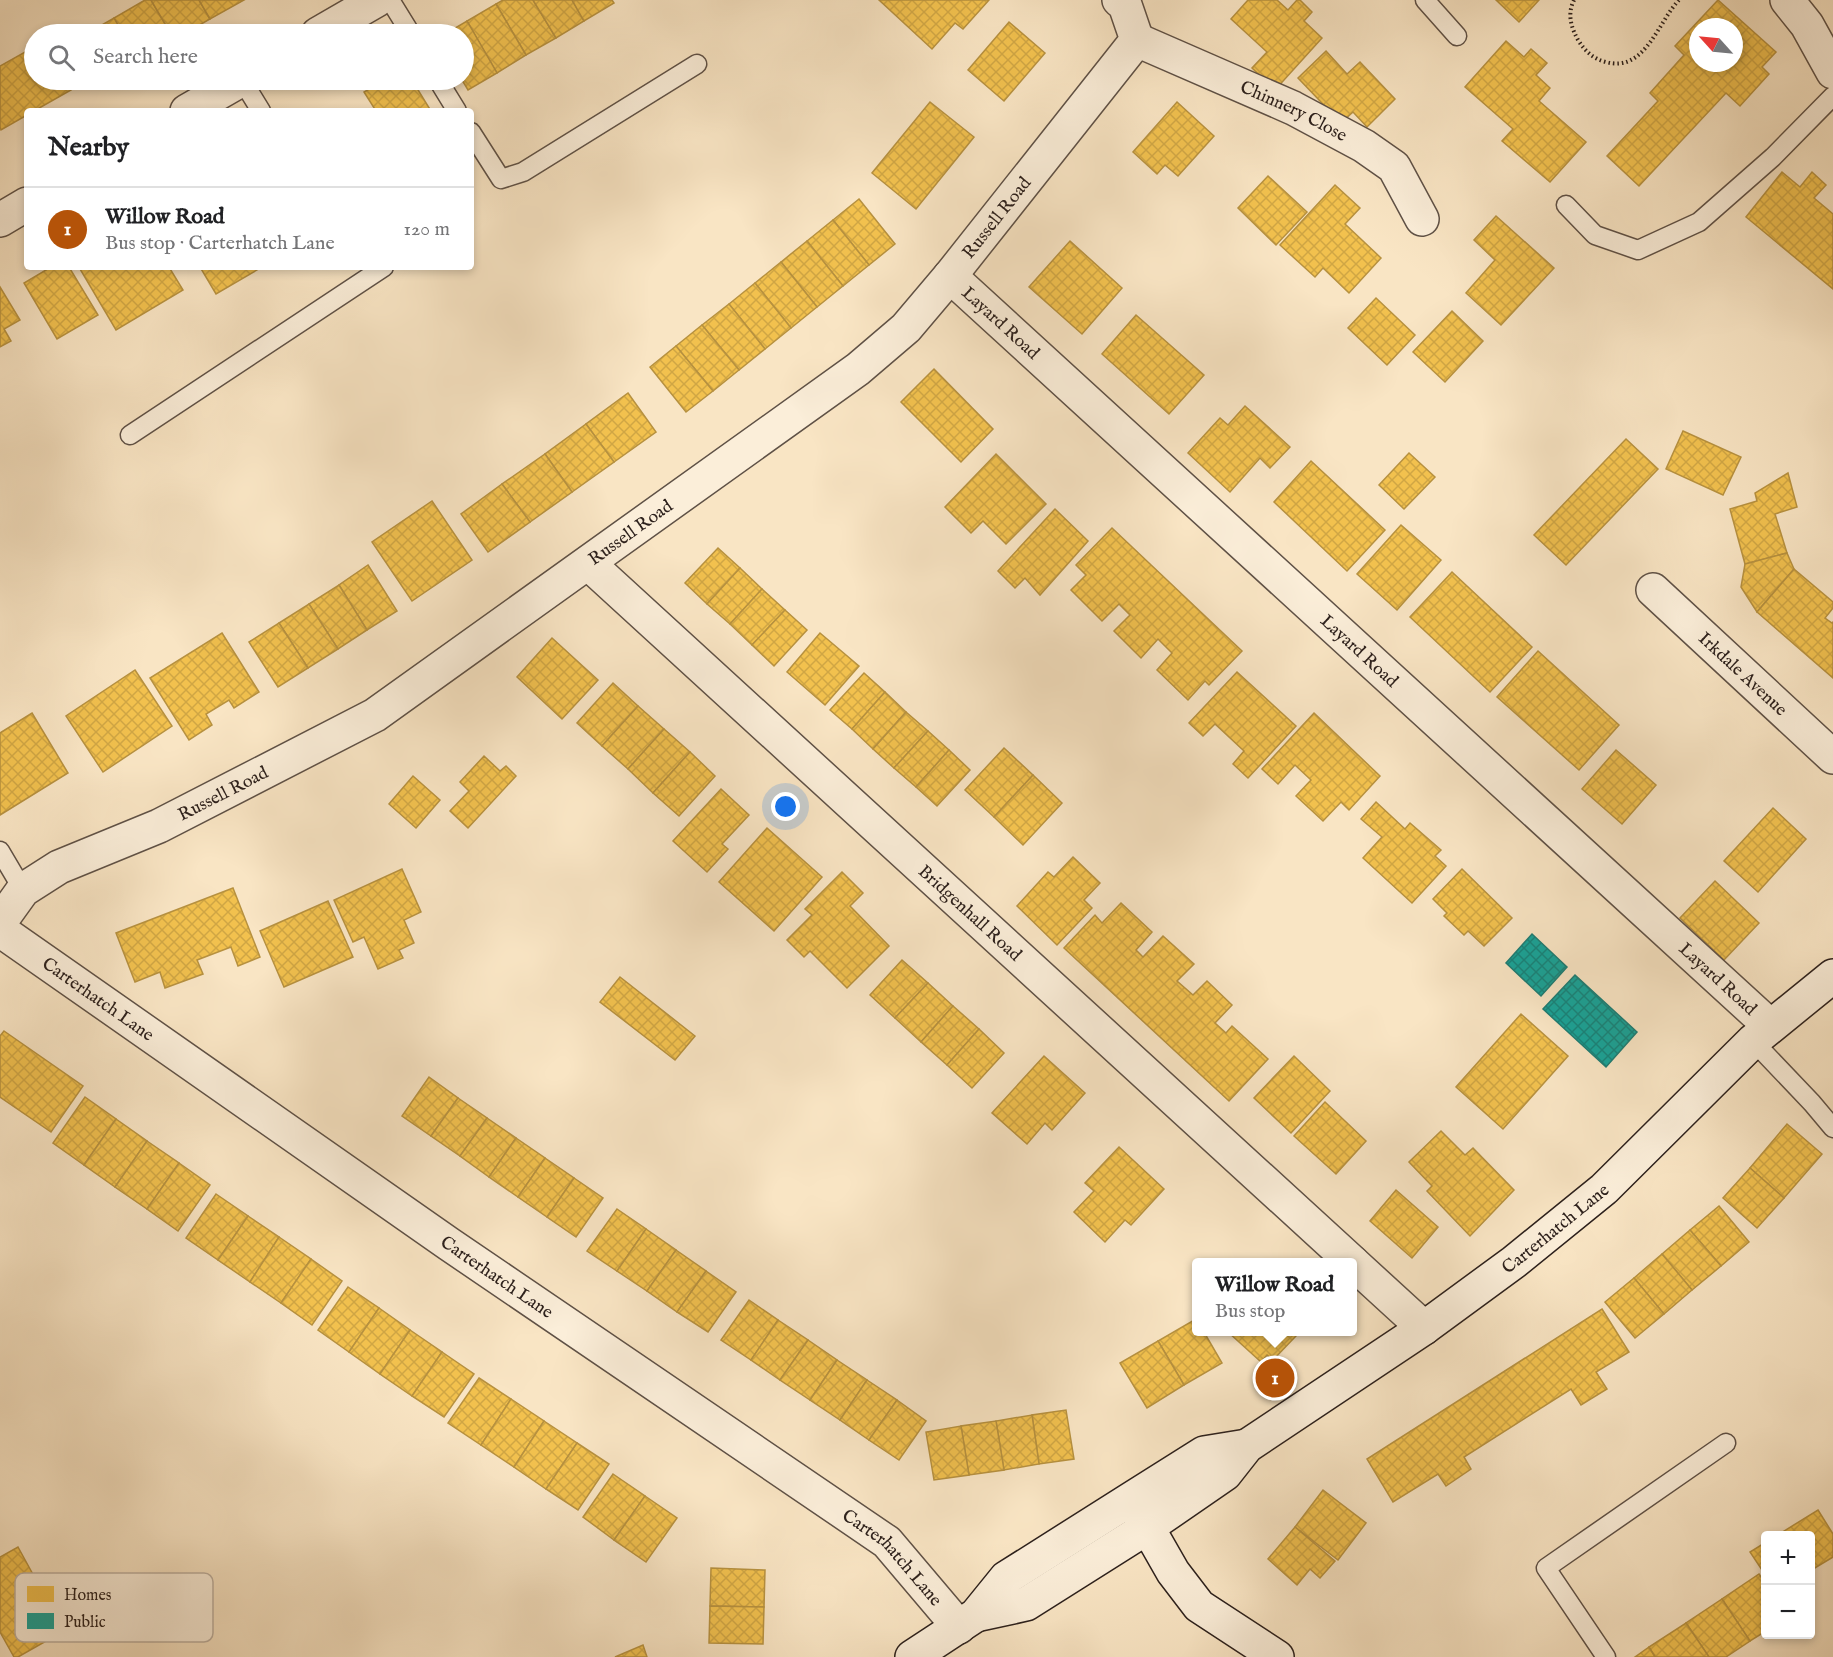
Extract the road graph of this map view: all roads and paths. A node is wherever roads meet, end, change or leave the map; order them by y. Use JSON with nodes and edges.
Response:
{"nodes":[{"id":1,"x":377,"y":0,"type":"edge"},
{"id":2,"x":390,"y":0,"type":"edge"},
{"id":3,"x":1425,"y":0,"type":"edge"},
{"id":4,"x":1574,"y":0,"type":"edge"},
{"id":5,"x":1678,"y":0,"type":"edge"},
{"id":6,"x":1787,"y":0,"type":"edge"},
{"id":7,"x":1122,"y":3,"type":"edge"},
{"id":8,"x":335,"y":24,"type":"edge"},
{"id":9,"x":405,"y":24,"type":"edge"},
{"id":10,"x":1457,"y":36,"type":"dead end"},
{"id":11,"x":1137,"y":40,"type":"junction"},
{"id":12,"x":697,"y":64,"type":"dead end"},
{"id":13,"x":1833,"y":72,"type":"edge"},
{"id":14,"x":224,"y":90,"type":"edge"},
{"id":15,"x":248,"y":90,"type":"edge"},
{"id":16,"x":444,"y":90,"type":"edge"},
{"id":17,"x":1833,"y":96,"type":"edge"},
{"id":18,"x":192,"y":108,"type":"edge"},
{"id":19,"x":259,"y":108,"type":"edge"},
{"id":20,"x":455,"y":108,"type":"edge"},
{"id":21,"x":474,"y":137,"type":"edge"},
{"id":22,"x":24,"y":206,"type":"edge"},
{"id":23,"x":1566,"y":206,"type":"dead end"},
{"id":24,"x":1422,"y":219,"type":"dead end"},
{"id":25,"x":0,"y":220,"type":"edge"},
{"id":26,"x":359,"y":274,"type":"edge"},
{"id":27,"x":950,"y":276,"type":"junction"},
{"id":28,"x":130,"y":435,"type":"dead end"},
{"id":29,"x":588,"y":563,"type":"junction"},
{"id":30,"x":1653,"y":590,"type":"dead end"},
{"id":31,"x":1833,"y":757,"type":"edge"},
{"id":32,"x":0,"y":851,"type":"edge"},
{"id":33,"x":23,"y":890,"type":"junction"},
{"id":34,"x":0,"y":922,"type":"edge"},
{"id":35,"x":0,"y":930,"type":"edge"},
{"id":36,"x":1833,"y":976,"type":"edge"},
{"id":37,"x":1761,"y":1033,"type":"junction"},
{"id":38,"x":1833,"y":1128,"type":"edge"},
{"id":39,"x":1348,"y":1258,"type":"edge"},
{"id":40,"x":1357,"y":1267,"type":"edge"},
{"id":41,"x":1424,"y":1328,"type":"junction"},
{"id":42,"x":1726,"y":1443,"type":"dead end"},
{"id":43,"x":1247,"y":1446,"type":"junction"},
{"id":44,"x":1131,"y":1499,"type":"junction"},
{"id":45,"x":1148,"y":1527,"type":"junction"},
{"id":46,"x":968,"y":1621,"type":"junction"},
{"id":47,"x":912,"y":1657,"type":"edge"},
{"id":48,"x":1277,"y":1657,"type":"edge"},
{"id":49,"x":1606,"y":1657,"type":"edge"}],
"edges":[{"from":1,"to":8,"type":"street"},
{"from":2,"to":9,"type":"lane"},
{"from":3,"to":10,"type":"lane"},
{"from":4,"to":5,"type":"path"},
{"from":6,"to":13,"type":"street"},
{"from":7,"to":11,"type":"street"},
{"from":11,"to":24,"type":"street","name":"Chinnery Close"},
{"from":11,"to":27,"type":"street","name":"Russell Road"},
{"from":12,"to":21,"type":"lane"},
{"from":14,"to":18,"type":"street"},
{"from":15,"to":19,"type":"lane"},
{"from":16,"to":20,"type":"lane"},
{"from":17,"to":23,"type":"lane"},
{"from":22,"to":25,"type":"street"},
{"from":26,"to":28,"type":"lane"},
{"from":27,"to":29,"type":"street","name":"Russell Road"},
{"from":27,"to":37,"type":"street","name":"Layard Road"},
{"from":29,"to":33,"type":"street","name":"Russell Road"},
{"from":29,"to":39,"type":"street","name":"Bridgenhall Road"},
{"from":30,"to":31,"type":"street","name":"Irkdale Avenue"},
{"from":32,"to":33,"type":"lane"},
{"from":33,"to":34,"type":"street","name":"Russell Road"},
{"from":35,"to":46,"type":"street","name":"Carterhatch Lane"},
{"from":36,"to":37,"type":"street","name":"Carterhatch Lane"},
{"from":37,"to":38,"type":"lane"},
{"from":37,"to":41,"type":"street","name":"Carterhatch Lane"},
{"from":40,"to":41,"type":"street","name":"Bridgenhall Road"},
{"from":41,"to":43,"type":"street","name":"Carterhatch Lane"},
{"from":42,"to":49,"type":"lane"},
{"from":43,"to":44,"type":"street","name":"Carterhatch Lane"},
{"from":43,"to":45,"type":"street","name":"Carterhatch Lane"},
{"from":44,"to":45,"type":"street"},
{"from":44,"to":46,"type":"street","name":"Carterhatch Lane"},
{"from":45,"to":46,"type":"street","name":"Carterhatch Lane"},
{"from":45,"to":48,"type":"street"},
{"from":46,"to":47,"type":"street"}]}
